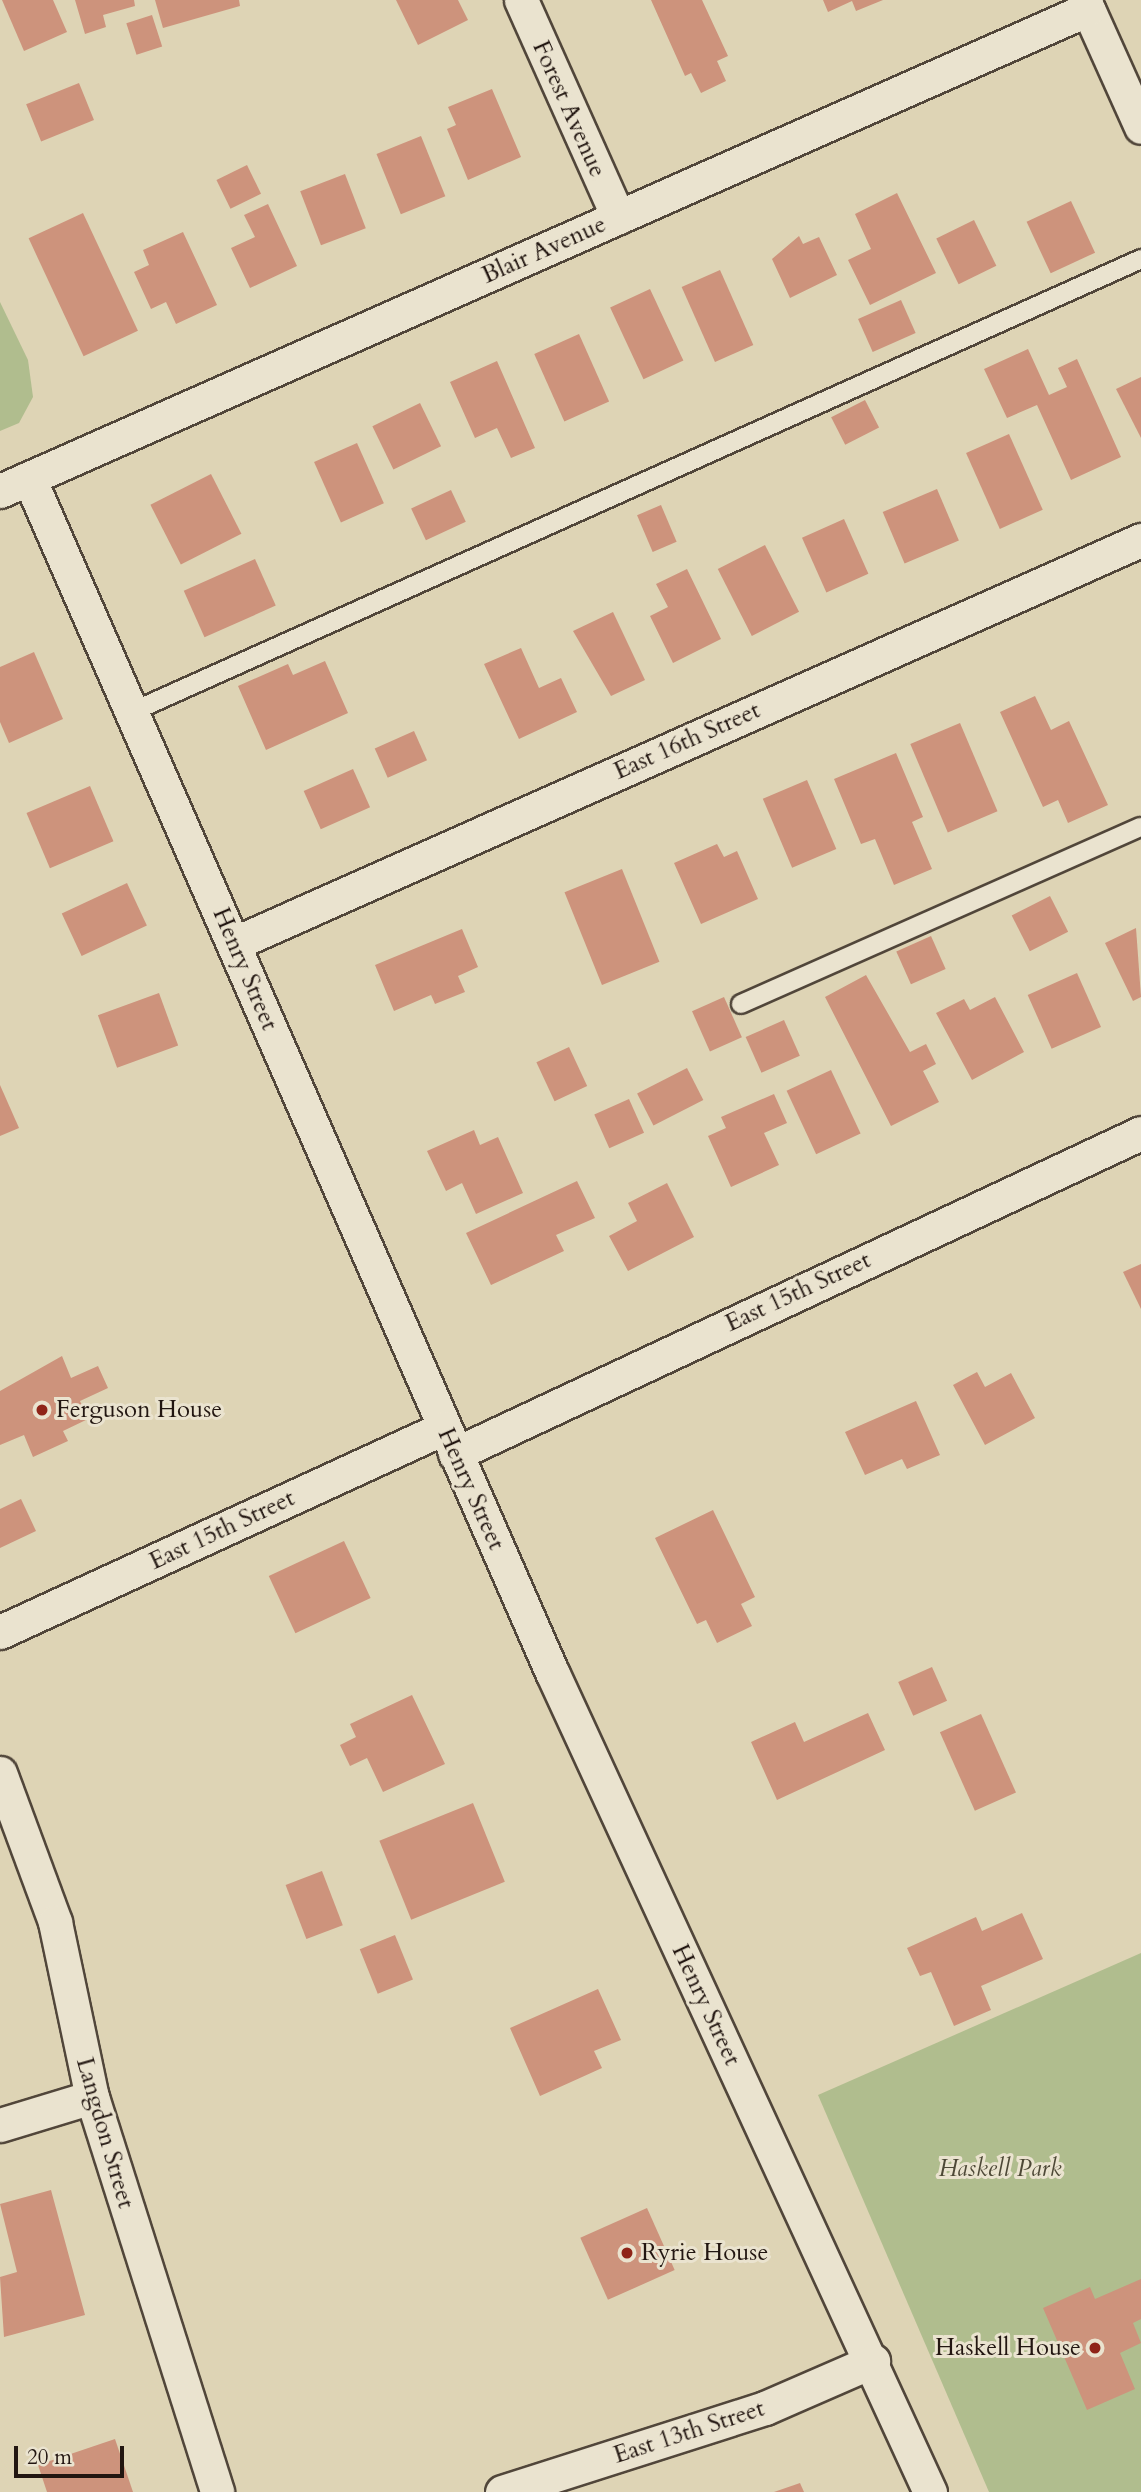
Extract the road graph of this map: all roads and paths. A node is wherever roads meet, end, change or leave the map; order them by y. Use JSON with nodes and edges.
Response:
{"nodes":[{"id":1,"x":521,"y":0,"type":"edge"},
{"id":2,"x":1086,"y":4,"type":"edge"},
{"id":3,"x":1141,"y":127,"type":"edge"},
{"id":4,"x":618,"y":217,"type":"junction"},
{"id":5,"x":1141,"y":259,"type":"edge"},
{"id":6,"x":15,"y":485,"type":"edge"},
{"id":7,"x":1141,"y":540,"type":"edge"},
{"id":8,"x":134,"y":712,"type":"junction"},
{"id":9,"x":1141,"y":827,"type":"edge"},
{"id":10,"x":233,"y":944,"type":"junction"},
{"id":11,"x":741,"y":1004,"type":"dead end"},
{"id":12,"x":1141,"y":1133,"type":"edge"},
{"id":13,"x":450,"y":1441,"type":"junction"},
{"id":14,"x":0,"y":1632,"type":"edge"},
{"id":15,"x":0,"y":1773,"type":"edge"},
{"id":16,"x":92,"y":2097,"type":"junction"},
{"id":17,"x":0,"y":2125,"type":"edge"},
{"id":18,"x":873,"y":2361,"type":"junction"},
{"id":19,"x":217,"y":2492,"type":"edge"},
{"id":20,"x":502,"y":2492,"type":"edge"},
{"id":21,"x":930,"y":2492,"type":"edge"}],
"edges":[{"from":1,"to":4,"type":"street","name":"Forest Avenue"},
{"from":2,"to":3,"type":"street"},
{"from":2,"to":4,"type":"street","name":"Blair Avenue"},
{"from":4,"to":6,"type":"street","name":"Blair Avenue"},
{"from":5,"to":8,"type":"lane"},
{"from":6,"to":8,"type":"street","name":"Henry Street"},
{"from":7,"to":10,"type":"street","name":"East 16th Street"},
{"from":8,"to":10,"type":"street","name":"Henry Street"},
{"from":9,"to":11,"type":"lane"},
{"from":10,"to":13,"type":"street","name":"Henry Street"},
{"from":12,"to":13,"type":"street","name":"East 15th Street"},
{"from":13,"to":14,"type":"street","name":"East 15th Street"},
{"from":13,"to":18,"type":"street","name":"Henry Street"},
{"from":15,"to":16,"type":"street","name":"Langdon Street"},
{"from":16,"to":17,"type":"street"},
{"from":16,"to":19,"type":"street","name":"Langdon Street"},
{"from":18,"to":20,"type":"street","name":"East 13th Street"},
{"from":18,"to":21,"type":"street","name":"Henry Street"}]}
